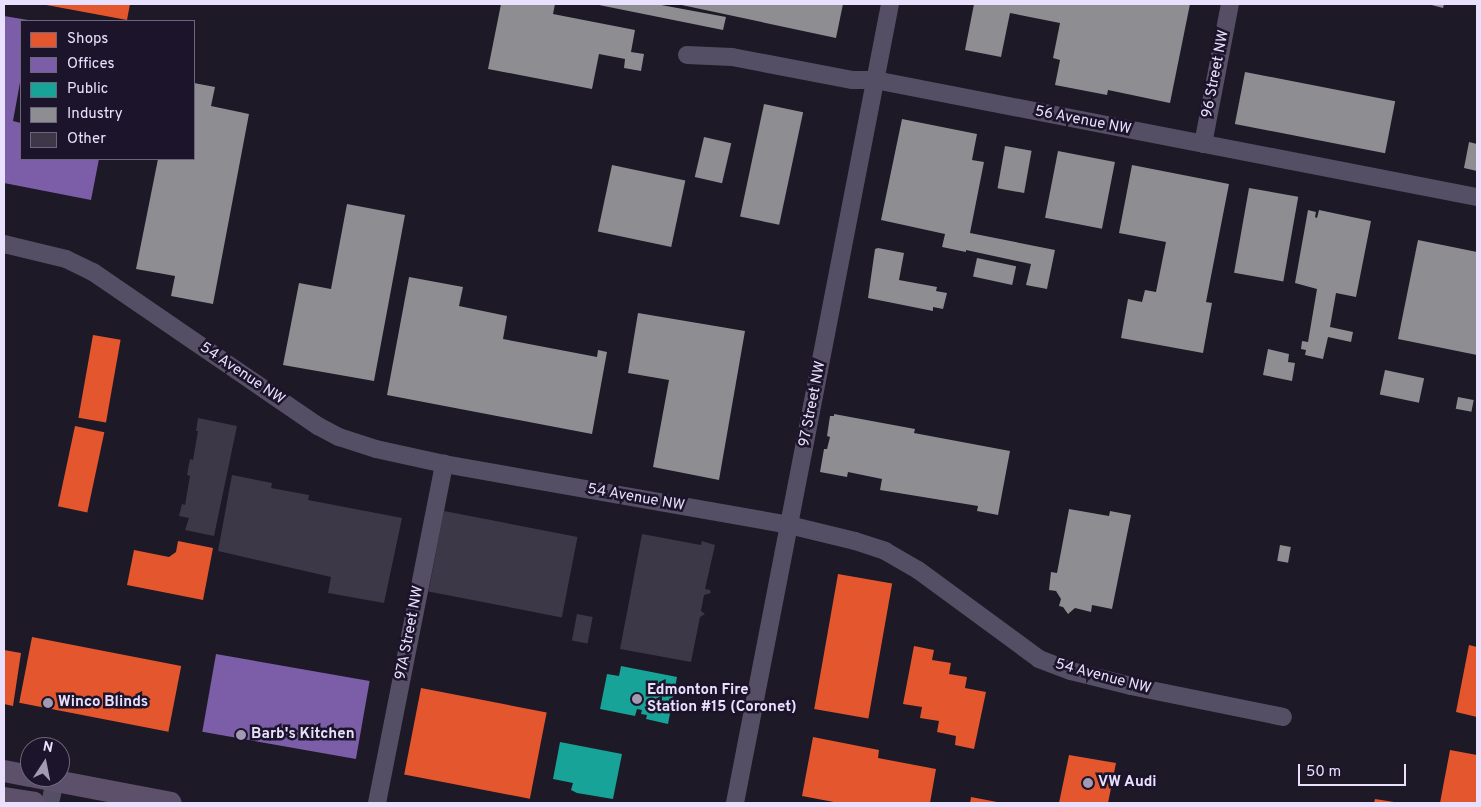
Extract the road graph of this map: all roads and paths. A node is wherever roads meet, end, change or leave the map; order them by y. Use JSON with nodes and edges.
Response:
{"nodes":[{"id":1,"x":890,"y":4,"type":"edge"},
{"id":2,"x":1230,"y":4,"type":"edge"},
{"id":3,"x":687,"y":55,"type":"dead end"},
{"id":4,"x":875,"y":80,"type":"junction"},
{"id":5,"x":1203,"y":144,"type":"junction"},
{"id":6,"x":1477,"y":197,"type":"edge"},
{"id":7,"x":4,"y":244,"type":"edge"},
{"id":8,"x":444,"y":464,"type":"junction"},
{"id":9,"x":789,"y":525,"type":"junction"},
{"id":10,"x":1283,"y":717,"type":"dead end"},
{"id":11,"x":4,"y":771,"type":"edge"},
{"id":12,"x":20,"y":774,"type":"edge"},
{"id":13,"x":70,"y":784,"type":"edge"},
{"id":14,"x":47,"y":787,"type":"edge"},
{"id":15,"x":4,"y":798,"type":"edge"},
{"id":16,"x":34,"y":803,"type":"edge"},
{"id":17,"x":50,"y":803,"type":"edge"},
{"id":18,"x":171,"y":803,"type":"edge"},
{"id":19,"x":377,"y":803,"type":"edge"},
{"id":20,"x":736,"y":803,"type":"edge"}],
"edges":[{"from":1,"to":4,"type":"street","name":"97 Street NW"},
{"from":2,"to":5,"type":"street","name":"96 Street NW"},
{"from":3,"to":4,"type":"street","name":"56 Avenue NW"},
{"from":4,"to":5,"type":"street","name":"56 Avenue NW"},
{"from":4,"to":9,"type":"street","name":"97 Street NW"},
{"from":5,"to":6,"type":"street","name":"56 Avenue NW"},
{"from":7,"to":8,"type":"street","name":"54 Avenue NW"},
{"from":8,"to":9,"type":"street","name":"54 Avenue NW"},
{"from":8,"to":19,"type":"street","name":"97A Street NW"},
{"from":9,"to":10,"type":"street","name":"54 Avenue NW"},
{"from":9,"to":20,"type":"street","name":"97 Street NW"},
{"from":11,"to":12,"type":"main road"},
{"from":13,"to":18,"type":"main road"},
{"from":14,"to":17,"type":"street"},
{"from":15,"to":16,"type":"main road"}]}
